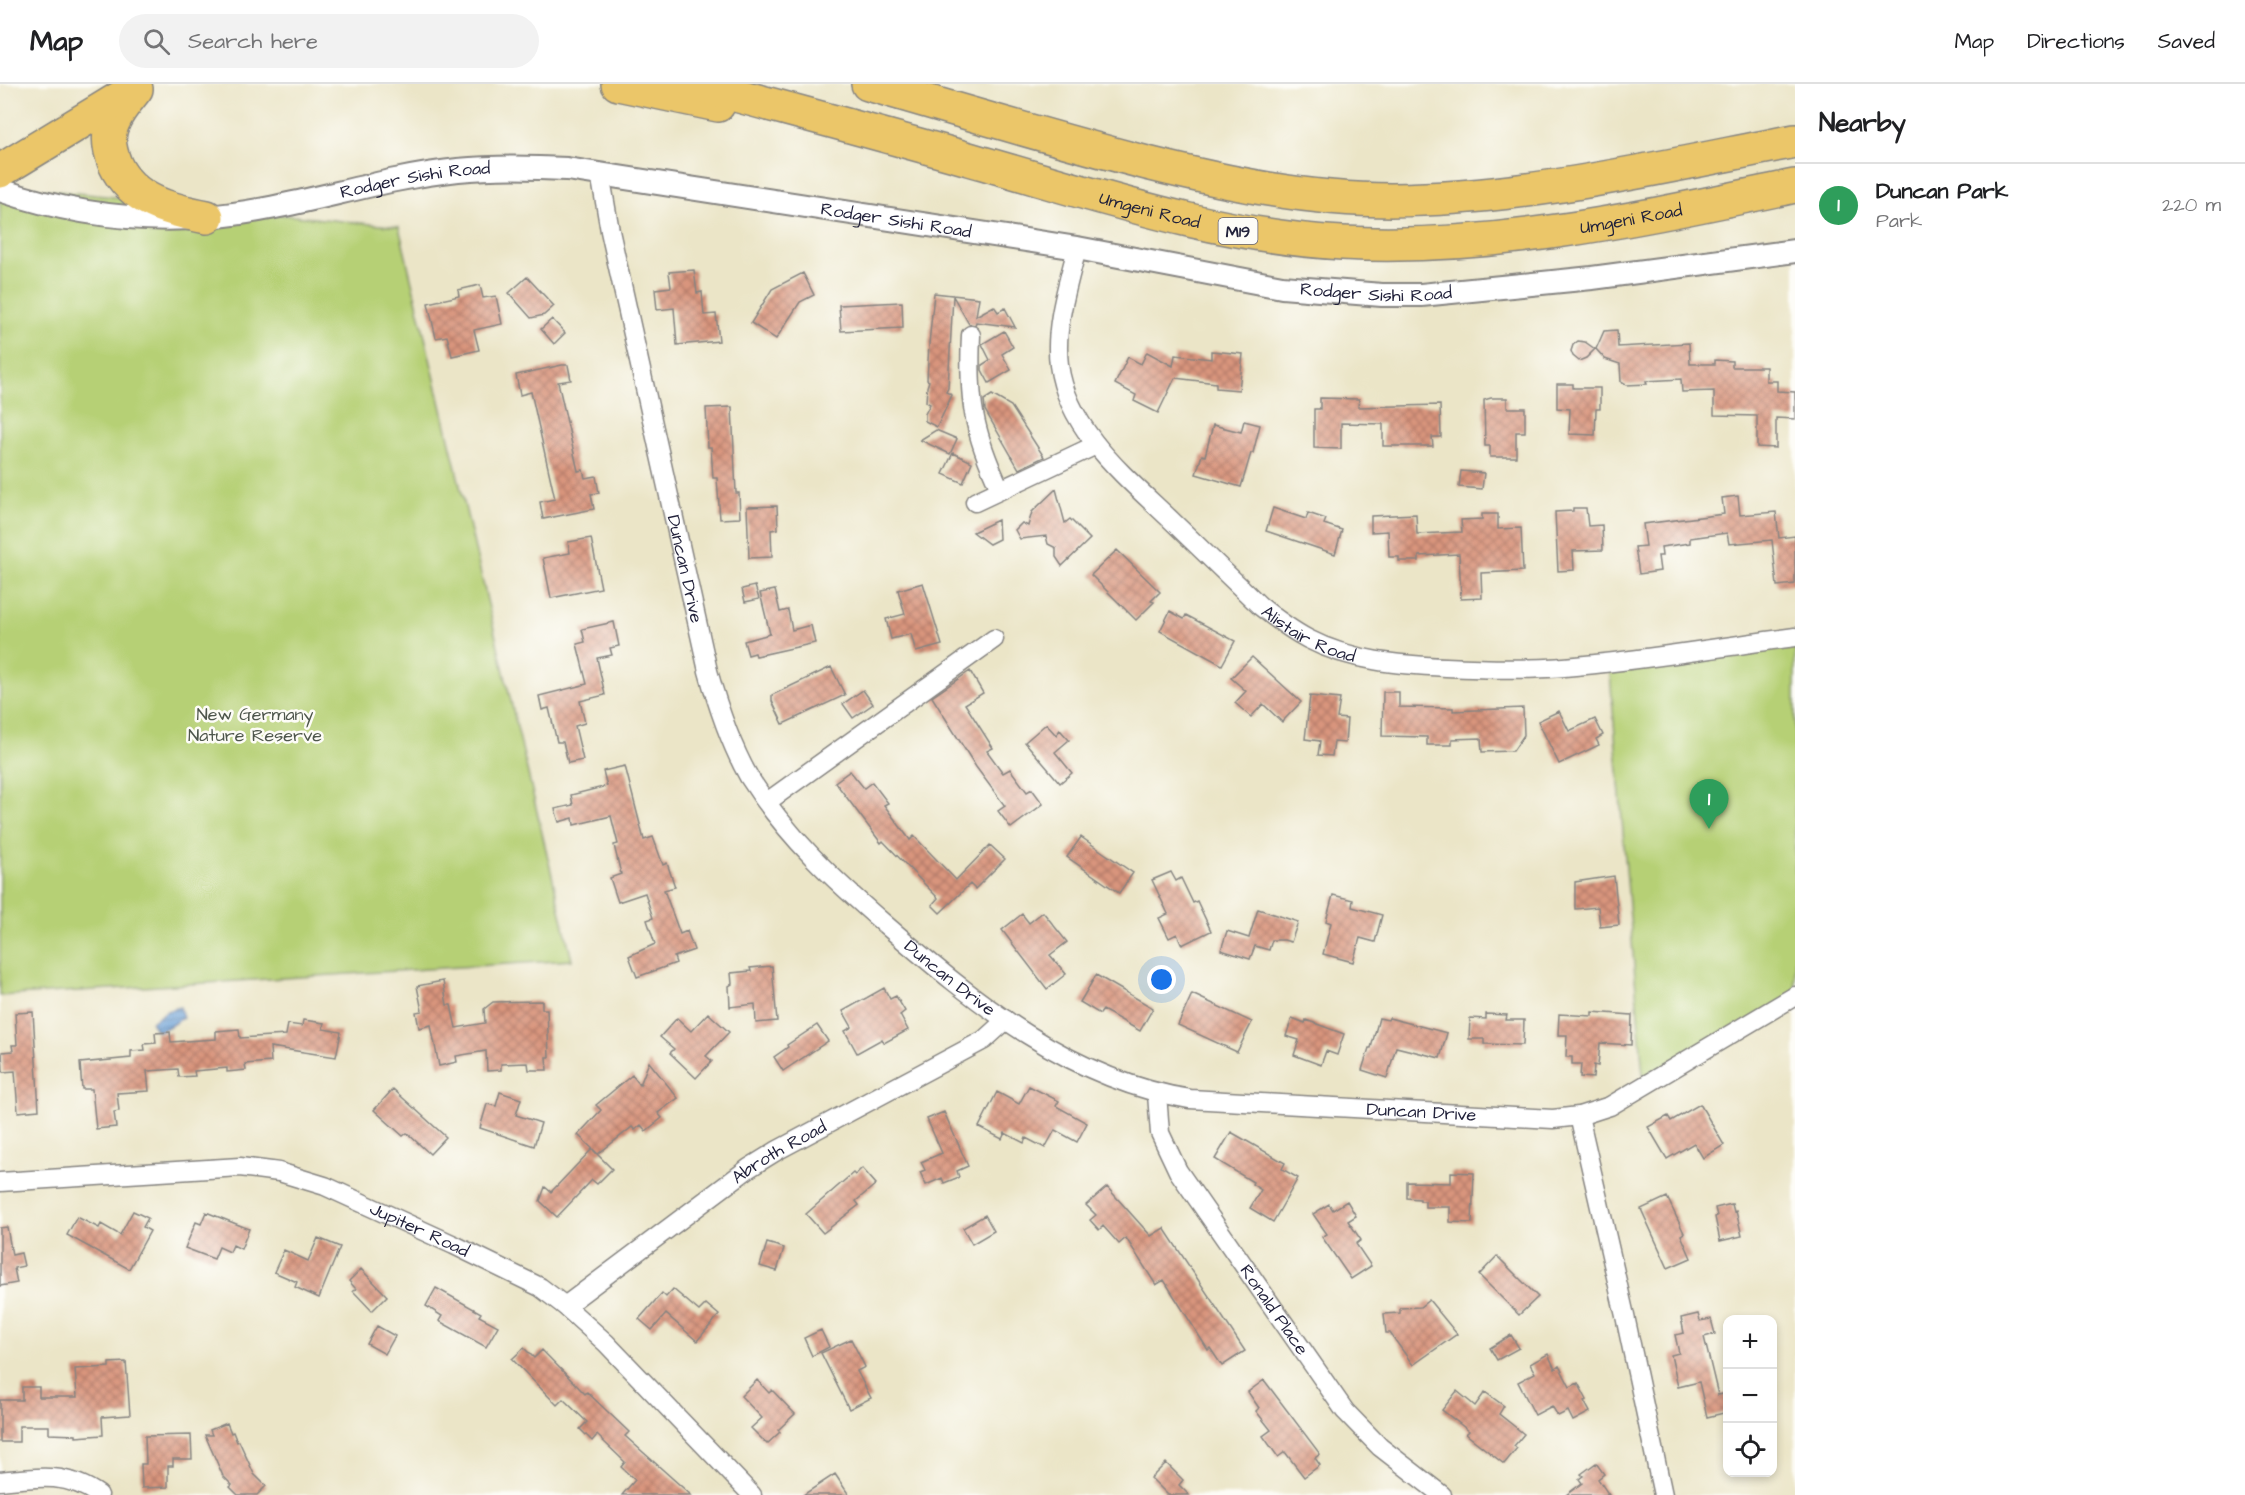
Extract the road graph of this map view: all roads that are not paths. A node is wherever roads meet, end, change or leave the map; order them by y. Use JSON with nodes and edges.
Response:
{"nodes":[{"id":1,"x":618,"y":84,"type":"edge"},
{"id":2,"x":695,"y":84,"type":"edge"},
{"id":3,"x":868,"y":84,"type":"edge"},
{"id":4,"x":142,"y":86,"type":"edge"},
{"id":5,"x":1795,"y":141,"type":"edge"},
{"id":6,"x":980,"y":162,"type":"junction"},
{"id":7,"x":0,"y":171,"type":"edge"},
{"id":8,"x":600,"y":173,"type":"junction"},
{"id":9,"x":1795,"y":186,"type":"edge"},
{"id":10,"x":0,"y":190,"type":"edge"},
{"id":11,"x":207,"y":217,"type":"junction"},
{"id":12,"x":1077,"y":248,"type":"junction"},
{"id":13,"x":1795,"y":251,"type":"edge"},
{"id":14,"x":971,"y":335,"type":"dead end"},
{"id":15,"x":1096,"y":445,"type":"junction"},
{"id":16,"x":1000,"y":489,"type":"junction"},
{"id":17,"x":975,"y":502,"type":"dead end"},
{"id":18,"x":1795,"y":637,"type":"edge"},
{"id":19,"x":994,"y":639,"type":"dead end"},
{"id":20,"x":767,"y":802,"type":"junction"},
{"id":21,"x":1795,"y":996,"type":"edge"},
{"id":22,"x":1006,"y":1020,"type":"junction"},
{"id":23,"x":1158,"y":1094,"type":"junction"},
{"id":24,"x":1579,"y":1116,"type":"junction"},
{"id":25,"x":0,"y":1182,"type":"edge"},
{"id":26,"x":566,"y":1306,"type":"junction"},
{"id":27,"x":0,"y":1480,"type":"edge"},
{"id":28,"x":99,"y":1495,"type":"edge"},
{"id":29,"x":752,"y":1495,"type":"edge"},
{"id":30,"x":1442,"y":1495,"type":"edge"},
{"id":31,"x":1663,"y":1495,"type":"edge"}],
"edges":[{"from":1,"to":6,"type":"highway"},
{"from":2,"to":6,"type":"highway","name":"Umgeni Road","number":"M19"},
{"from":3,"to":5,"type":"highway"},
{"from":4,"to":7,"type":"highway"},
{"from":4,"to":11,"type":"highway"},
{"from":6,"to":9,"type":"highway","name":"Umgeni Road","number":"M19"},
{"from":8,"to":11,"type":"street","name":"Rodger Sishi Road"},
{"from":8,"to":12,"type":"street","name":"Rodger Sishi Road"},
{"from":8,"to":20,"type":"street","name":"Duncan Drive"},
{"from":10,"to":11,"type":"street","name":"Rodger Sishi Road"},
{"from":12,"to":13,"type":"street","name":"Rodger Sishi Road"},
{"from":12,"to":15,"type":"street","name":"Alistair Road"},
{"from":14,"to":16,"type":"street"},
{"from":15,"to":16,"type":"street"},
{"from":15,"to":18,"type":"street","name":"Alistair Road"},
{"from":16,"to":17,"type":"street"},
{"from":19,"to":20,"type":"street"},
{"from":20,"to":22,"type":"street","name":"Duncan Drive"},
{"from":21,"to":24,"type":"street","name":"Duncan Drive"},
{"from":22,"to":23,"type":"street","name":"Duncan Drive"},
{"from":22,"to":26,"type":"street","name":"Abroth Road"},
{"from":23,"to":24,"type":"street","name":"Duncan Drive"},
{"from":23,"to":30,"type":"street","name":"Ronald Place"},
{"from":24,"to":31,"type":"street"},
{"from":25,"to":26,"type":"street","name":"Jupiter Road"},
{"from":26,"to":29,"type":"street","name":"Jupiter Road"},
{"from":27,"to":28,"type":"street"}]}
